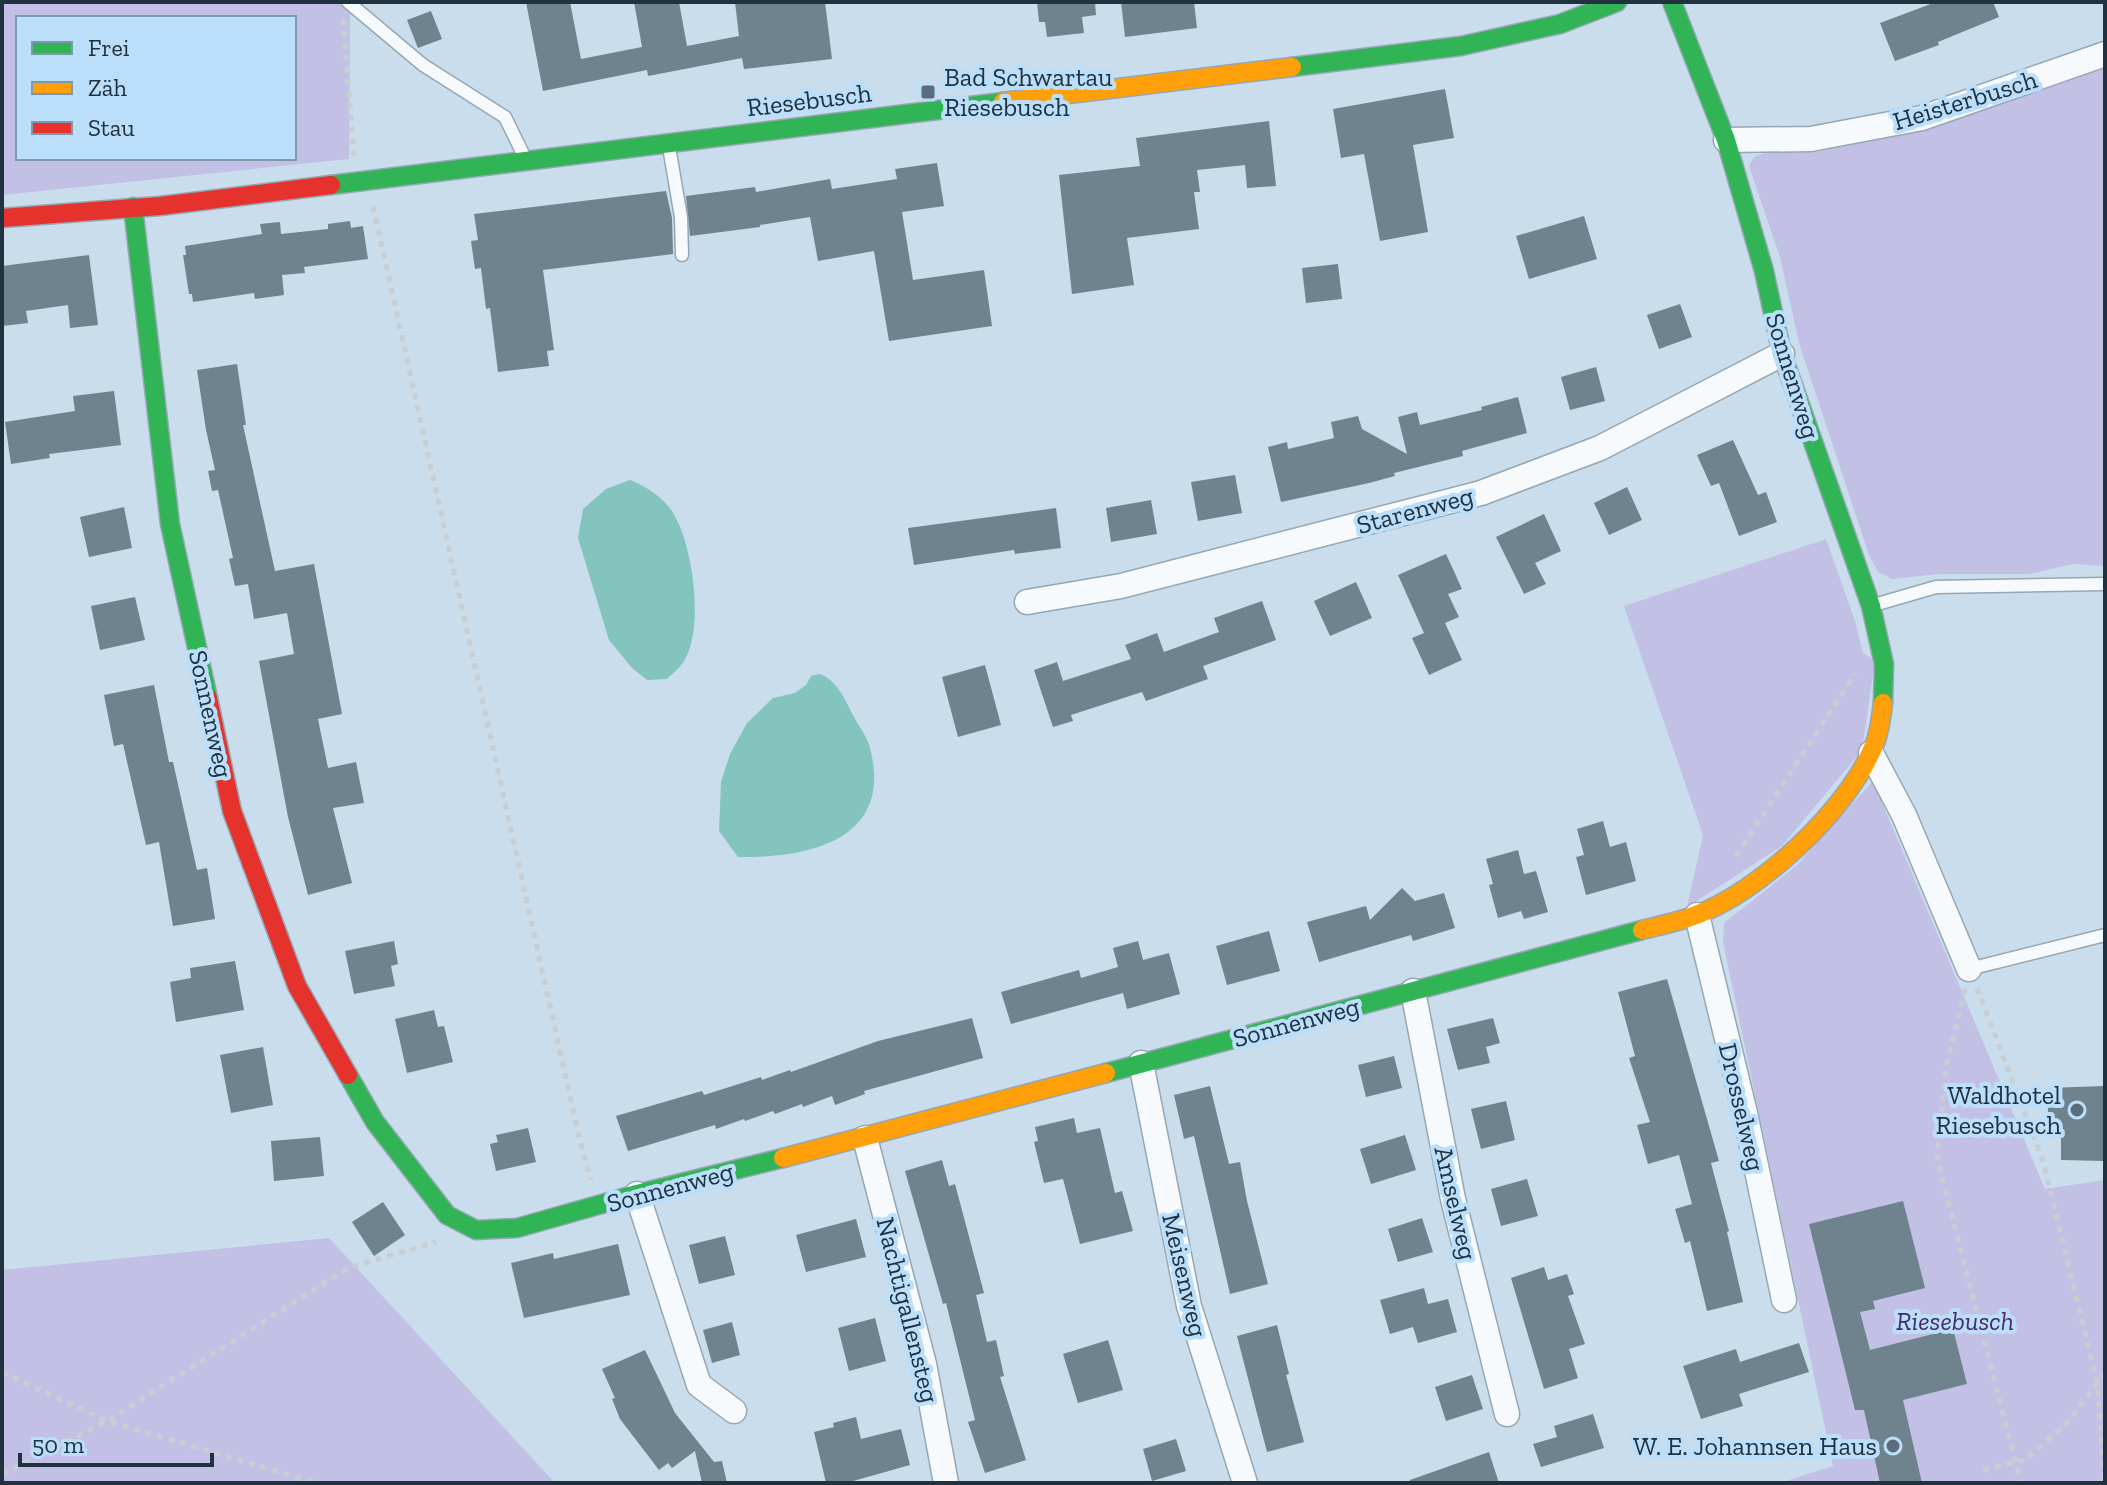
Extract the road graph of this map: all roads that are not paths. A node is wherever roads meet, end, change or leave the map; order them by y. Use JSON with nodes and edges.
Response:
{"nodes":[{"id":1,"x":348,"y":2,"type":"edge"},
{"id":2,"x":1617,"y":2,"type":"edge"},
{"id":3,"x":1672,"y":2,"type":"edge"},
{"id":4,"x":2105,"y":54,"type":"edge"},
{"id":5,"x":1726,"y":140,"type":"junction"},
{"id":6,"x":669,"y":144,"type":"junction"},
{"id":7,"x":526,"y":161,"type":"junction"},
{"id":8,"x":133,"y":207,"type":"junction"},
{"id":9,"x":2,"y":218,"type":"edge"},
{"id":10,"x":682,"y":255,"type":"dead end"},
{"id":11,"x":1782,"y":354,"type":"junction"},
{"id":12,"x":2105,"y":584,"type":"edge"},
{"id":13,"x":1027,"y":602,"type":"dead end"},
{"id":14,"x":1871,"y":606,"type":"junction"},
{"id":15,"x":1871,"y":753,"type":"junction"},
{"id":16,"x":1697,"y":915,"type":"junction"},
{"id":17,"x":2105,"y":935,"type":"edge"},
{"id":18,"x":1969,"y":969,"type":"joint"},
{"id":19,"x":1413,"y":991,"type":"junction"},
{"id":20,"x":1141,"y":1063,"type":"junction"},
{"id":21,"x":865,"y":1138,"type":"junction"},
{"id":22,"x":637,"y":1194,"type":"junction"},
{"id":23,"x":1784,"y":1300,"type":"dead end"},
{"id":24,"x":734,"y":1411,"type":"dead end"},
{"id":25,"x":1507,"y":1414,"type":"dead end"},
{"id":26,"x":946,"y":1483,"type":"edge"},
{"id":27,"x":1245,"y":1483,"type":"edge"}],
"edges":[{"from":1,"to":7,"type":"lane"},
{"from":2,"to":6,"type":"street","name":"Riesebusch"},
{"from":3,"to":5,"type":"street","name":"Sonnenweg"},
{"from":4,"to":5,"type":"street","name":"Heisterbusch"},
{"from":5,"to":11,"type":"street","name":"Sonnenweg"},
{"from":6,"to":7,"type":"street","name":"Riesebusch"},
{"from":6,"to":10,"type":"lane"},
{"from":7,"to":8,"type":"street","name":"Riesebusch"},
{"from":8,"to":9,"type":"street","name":"Riesebusch"},
{"from":8,"to":22,"type":"street","name":"Sonnenweg"},
{"from":11,"to":13,"type":"street","name":"Starenweg"},
{"from":11,"to":14,"type":"street","name":"Sonnenweg"},
{"from":12,"to":14,"type":"lane"},
{"from":14,"to":15,"type":"street","name":"Sonnenweg"},
{"from":15,"to":16,"type":"street","name":"Sonnenweg"},
{"from":15,"to":18,"type":"street"},
{"from":16,"to":19,"type":"street","name":"Sonnenweg"},
{"from":16,"to":23,"type":"street","name":"Drosselweg"},
{"from":17,"to":18,"type":"lane"},
{"from":19,"to":20,"type":"street","name":"Sonnenweg"},
{"from":19,"to":25,"type":"street","name":"Amselweg"},
{"from":20,"to":21,"type":"street","name":"Sonnenweg"},
{"from":20,"to":27,"type":"street","name":"Meisenweg"},
{"from":21,"to":22,"type":"street","name":"Sonnenweg"},
{"from":21,"to":26,"type":"street","name":"Nachtigallensteg"},
{"from":22,"to":24,"type":"street"}]}
